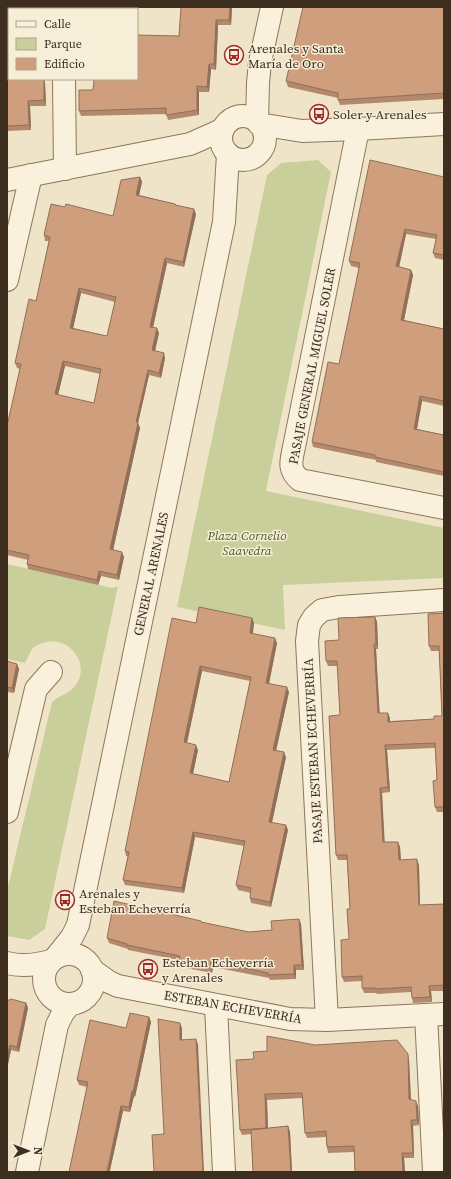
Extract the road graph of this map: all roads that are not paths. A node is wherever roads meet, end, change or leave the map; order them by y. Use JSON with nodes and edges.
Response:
{"nodes":[{"id":1,"x":272,"y":7,"type":"edge"},
{"id":2,"x":260,"y":62,"type":"junction"},
{"id":3,"x":64,"y":80,"type":"edge"},
{"id":4,"x":258,"y":122,"type":"junction"},
{"id":5,"x":444,"y":124,"type":"edge"},
{"id":6,"x":358,"y":129,"type":"junction"},
{"id":7,"x":302,"y":131,"type":"junction"},
{"id":8,"x":225,"y":138,"type":"junction"},
{"id":9,"x":254,"y":157,"type":"junction"},
{"id":10,"x":65,"y":169,"type":"junction"},
{"id":11,"x":31,"y":176,"type":"junction"},
{"id":12,"x":7,"y":180,"type":"edge"},
{"id":13,"x":224,"y":222,"type":"junction"},
{"id":14,"x":7,"y":280,"type":"edge"},
{"id":15,"x":444,"y":508,"type":"edge"},
{"id":16,"x":444,"y":600,"type":"edge"},
{"id":17,"x":51,"y":672,"type":"dead end"},
{"id":18,"x":7,"y":812,"type":"edge"},
{"id":19,"x":78,"y":925,"type":"junction"},
{"id":20,"x":53,"y":959,"type":"junction"},
{"id":21,"x":12,"y":964,"type":"edge"},
{"id":22,"x":89,"y":965,"type":"junction"},
{"id":23,"x":118,"y":986,"type":"junction"},
{"id":24,"x":46,"y":990,"type":"junction"},
{"id":25,"x":90,"y":992,"type":"junction"},
{"id":26,"x":70,"y":1004,"type":"junction"},
{"id":27,"x":216,"y":1006,"type":"junction"},
{"id":28,"x":435,"y":1015,"type":"edge"},
{"id":29,"x":327,"y":1020,"type":"junction"},
{"id":30,"x":57,"y":1025,"type":"junction"},
{"id":31,"x":27,"y":1172,"type":"edge"},
{"id":32,"x":224,"y":1172,"type":"edge"},
{"id":33,"x":434,"y":1172,"type":"edge"}],
"edges":[{"from":1,"to":2,"type":"street","name":"GENERAL ARENALES"},
{"from":2,"to":4,"type":"street","name":"GENERAL ARENALES"},
{"from":2,"to":8,"type":"street","name":"GENERAL ARENALES"},
{"from":3,"to":10,"type":"street"},
{"from":4,"to":7,"type":"street"},
{"from":4,"to":8,"type":"street"},
{"from":4,"to":9,"type":"street","name":"GENERAL ARENALES"},
{"from":5,"to":6,"type":"street"},
{"from":6,"to":7,"type":"street"},
{"from":6,"to":15,"type":"street","name":"PASAJE GENERAL MIGUEL SOLER"},
{"from":7,"to":9,"type":"street"},
{"from":8,"to":9,"type":"street"},
{"from":8,"to":10,"type":"street"},
{"from":8,"to":13,"type":"street","name":"GENERAL ARENALES"},
{"from":9,"to":13,"type":"street","name":"GENERAL ARENALES"},
{"from":10,"to":11,"type":"street"},
{"from":11,"to":12,"type":"street"},
{"from":11,"to":14,"type":"street"},
{"from":13,"to":19,"type":"street","name":"GENERAL ARENALES"},
{"from":16,"to":29,"type":"street","name":"PASAJE ESTEBAN ECHEVERRÍA"},
{"from":17,"to":18,"type":"street"},
{"from":19,"to":20,"type":"street","name":"GENERAL ARENALES"},
{"from":19,"to":22,"type":"street","name":"GENERAL ARENALES"},
{"from":20,"to":21,"type":"street"},
{"from":20,"to":22,"type":"street"},
{"from":20,"to":24,"type":"street"},
{"from":21,"to":24,"type":"street"},
{"from":22,"to":23,"type":"street","name":"ESTEBAN ECHEVERRÍA"},
{"from":22,"to":25,"type":"street"},
{"from":23,"to":25,"type":"street","name":"ESTEBAN ECHEVERRÍA"},
{"from":23,"to":27,"type":"street","name":"ESTEBAN ECHEVERRÍA"},
{"from":24,"to":26,"type":"street"},
{"from":24,"to":30,"type":"street"},
{"from":25,"to":26,"type":"street"},
{"from":26,"to":30,"type":"street"},
{"from":27,"to":29,"type":"street","name":"ESTEBAN ECHEVERRÍA"},
{"from":27,"to":32,"type":"street"},
{"from":28,"to":29,"type":"street","name":"ESTEBAN ECHEVERRÍA"},
{"from":28,"to":33,"type":"street"},
{"from":30,"to":31,"type":"street"}]}
